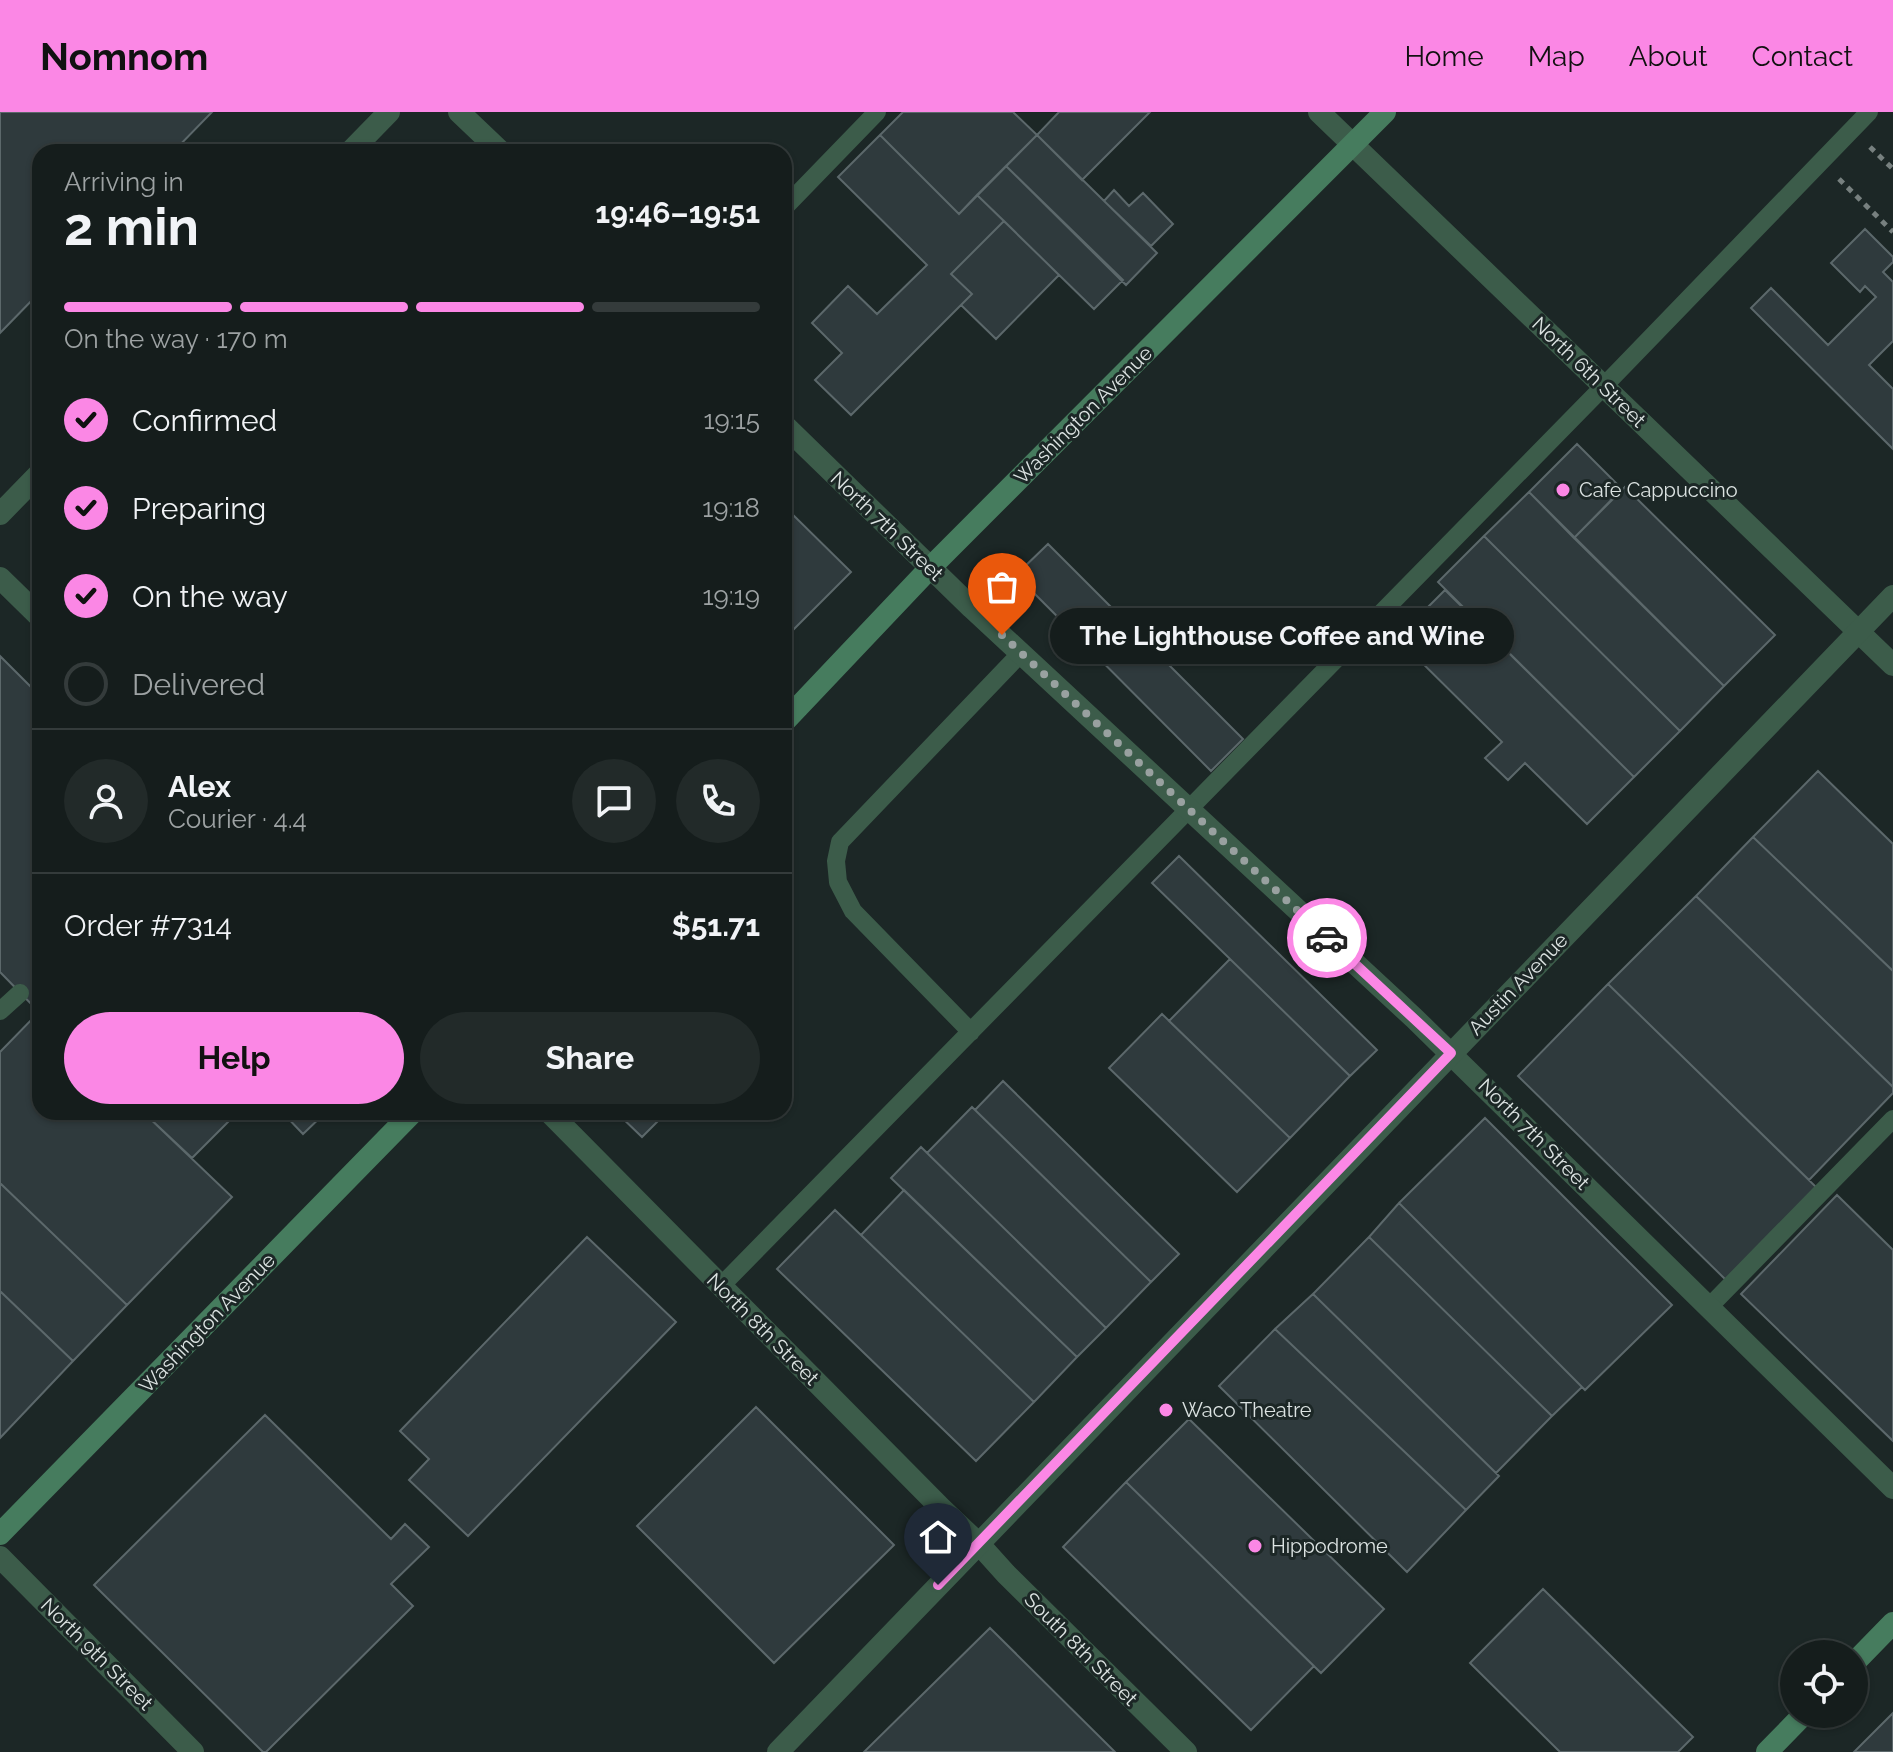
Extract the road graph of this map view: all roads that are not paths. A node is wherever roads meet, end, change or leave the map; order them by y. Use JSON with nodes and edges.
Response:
{"nodes":[{"id":1,"x":389,"y":112,"type":"edge"},
{"id":2,"x":459,"y":112,"type":"edge"},
{"id":3,"x":877,"y":112,"type":"edge"},
{"id":4,"x":1319,"y":112,"type":"edge"},
{"id":5,"x":1385,"y":112,"type":"edge"},
{"id":6,"x":1869,"y":112,"type":"edge"},
{"id":7,"x":358,"y":144,"type":"edge"},
{"id":8,"x":493,"y":144,"type":"edge"},
{"id":9,"x":1352,"y":146,"type":"junction"},
{"id":10,"x":792,"y":200,"type":"edge"},
{"id":11,"x":1604,"y":386,"type":"junction"},
{"id":12,"x":792,"y":433,"type":"edge"},
{"id":13,"x":32,"y":481,"type":"edge"},
{"id":14,"x":0,"y":514,"type":"edge"},
{"id":15,"x":930,"y":568,"type":"junction"},
{"id":16,"x":0,"y":578,"type":"edge"},
{"id":17,"x":1893,"y":596,"type":"edge"},
{"id":18,"x":32,"y":609,"type":"edge"},
{"id":19,"x":1858,"y":632,"type":"junction"},
{"id":20,"x":1021,"y":653,"type":"junction"},
{"id":21,"x":1893,"y":665,"type":"edge"},
{"id":22,"x":792,"y":714,"type":"edge"},
{"id":23,"x":1188,"y":810,"type":"junction"},
{"id":24,"x":20,"y":993,"type":"dead end"},
{"id":25,"x":0,"y":1011,"type":"edge"},
{"id":26,"x":971,"y":1032,"type":"junction"},
{"id":27,"x":1451,"y":1053,"type":"junction"},
{"id":28,"x":1893,"y":1119,"type":"edge"},
{"id":29,"x":405,"y":1120,"type":"edge"},
{"id":30,"x":557,"y":1120,"type":"edge"},
{"id":31,"x":721,"y":1286,"type":"junction"},
{"id":32,"x":1709,"y":1307,"type":"junction"},
{"id":33,"x":1893,"y":1488,"type":"edge"},
{"id":34,"x":0,"y":1534,"type":"edge"},
{"id":35,"x":979,"y":1544,"type":"junction"},
{"id":36,"x":0,"y":1557,"type":"edge"},
{"id":37,"x":1893,"y":1623,"type":"edge"},
{"id":38,"x":1868,"y":1649,"type":"edge"},
{"id":39,"x":1790,"y":1728,"type":"edge"},
{"id":40,"x":193,"y":1752,"type":"edge"},
{"id":41,"x":778,"y":1752,"type":"edge"},
{"id":42,"x":1186,"y":1752,"type":"edge"},
{"id":43,"x":1767,"y":1752,"type":"edge"}],
"edges":[{"from":1,"to":7,"type":"street"},
{"from":2,"to":8,"type":"street"},
{"from":3,"to":10,"type":"lane"},
{"from":4,"to":9,"type":"street","name":"North 6th Street"},
{"from":5,"to":9,"type":"main road","name":"Washington Avenue"},
{"from":6,"to":11,"type":"lane"},
{"from":9,"to":11,"type":"street","name":"North 6th Street"},
{"from":9,"to":15,"type":"main road","name":"Washington Avenue"},
{"from":11,"to":19,"type":"street","name":"North 6th Street"},
{"from":11,"to":23,"type":"lane"},
{"from":12,"to":15,"type":"street","name":"North 7th Street"},
{"from":13,"to":14,"type":"street"},
{"from":15,"to":20,"type":"street","name":"North 7th Street"},
{"from":15,"to":22,"type":"main road","name":"Washington Avenue"},
{"from":16,"to":18,"type":"street"},
{"from":17,"to":19,"type":"street","name":"Austin Avenue"},
{"from":19,"to":21,"type":"street","name":"North 6th Street"},
{"from":19,"to":27,"type":"street","name":"Austin Avenue"},
{"from":20,"to":23,"type":"street","name":"North 7th Street"},
{"from":20,"to":26,"type":"lane"},
{"from":23,"to":26,"type":"lane"},
{"from":23,"to":27,"type":"street","name":"North 7th Street"},
{"from":24,"to":25,"type":"lane"},
{"from":26,"to":31,"type":"lane"},
{"from":27,"to":32,"type":"street","name":"North 7th Street"},
{"from":27,"to":35,"type":"street","name":"Austin Avenue"},
{"from":28,"to":32,"type":"lane"},
{"from":29,"to":34,"type":"main road","name":"Washington Avenue"},
{"from":30,"to":31,"type":"street","name":"North 8th Street"},
{"from":31,"to":35,"type":"street","name":"North 8th Street"},
{"from":32,"to":33,"type":"street","name":"North 7th Street"},
{"from":35,"to":41,"type":"street","name":"Austin Avenue"},
{"from":35,"to":42,"type":"street","name":"South 8th Street"},
{"from":36,"to":40,"type":"street","name":"North 9th Street"},
{"from":37,"to":38,"type":"main road"},
{"from":39,"to":43,"type":"main road"}]}
